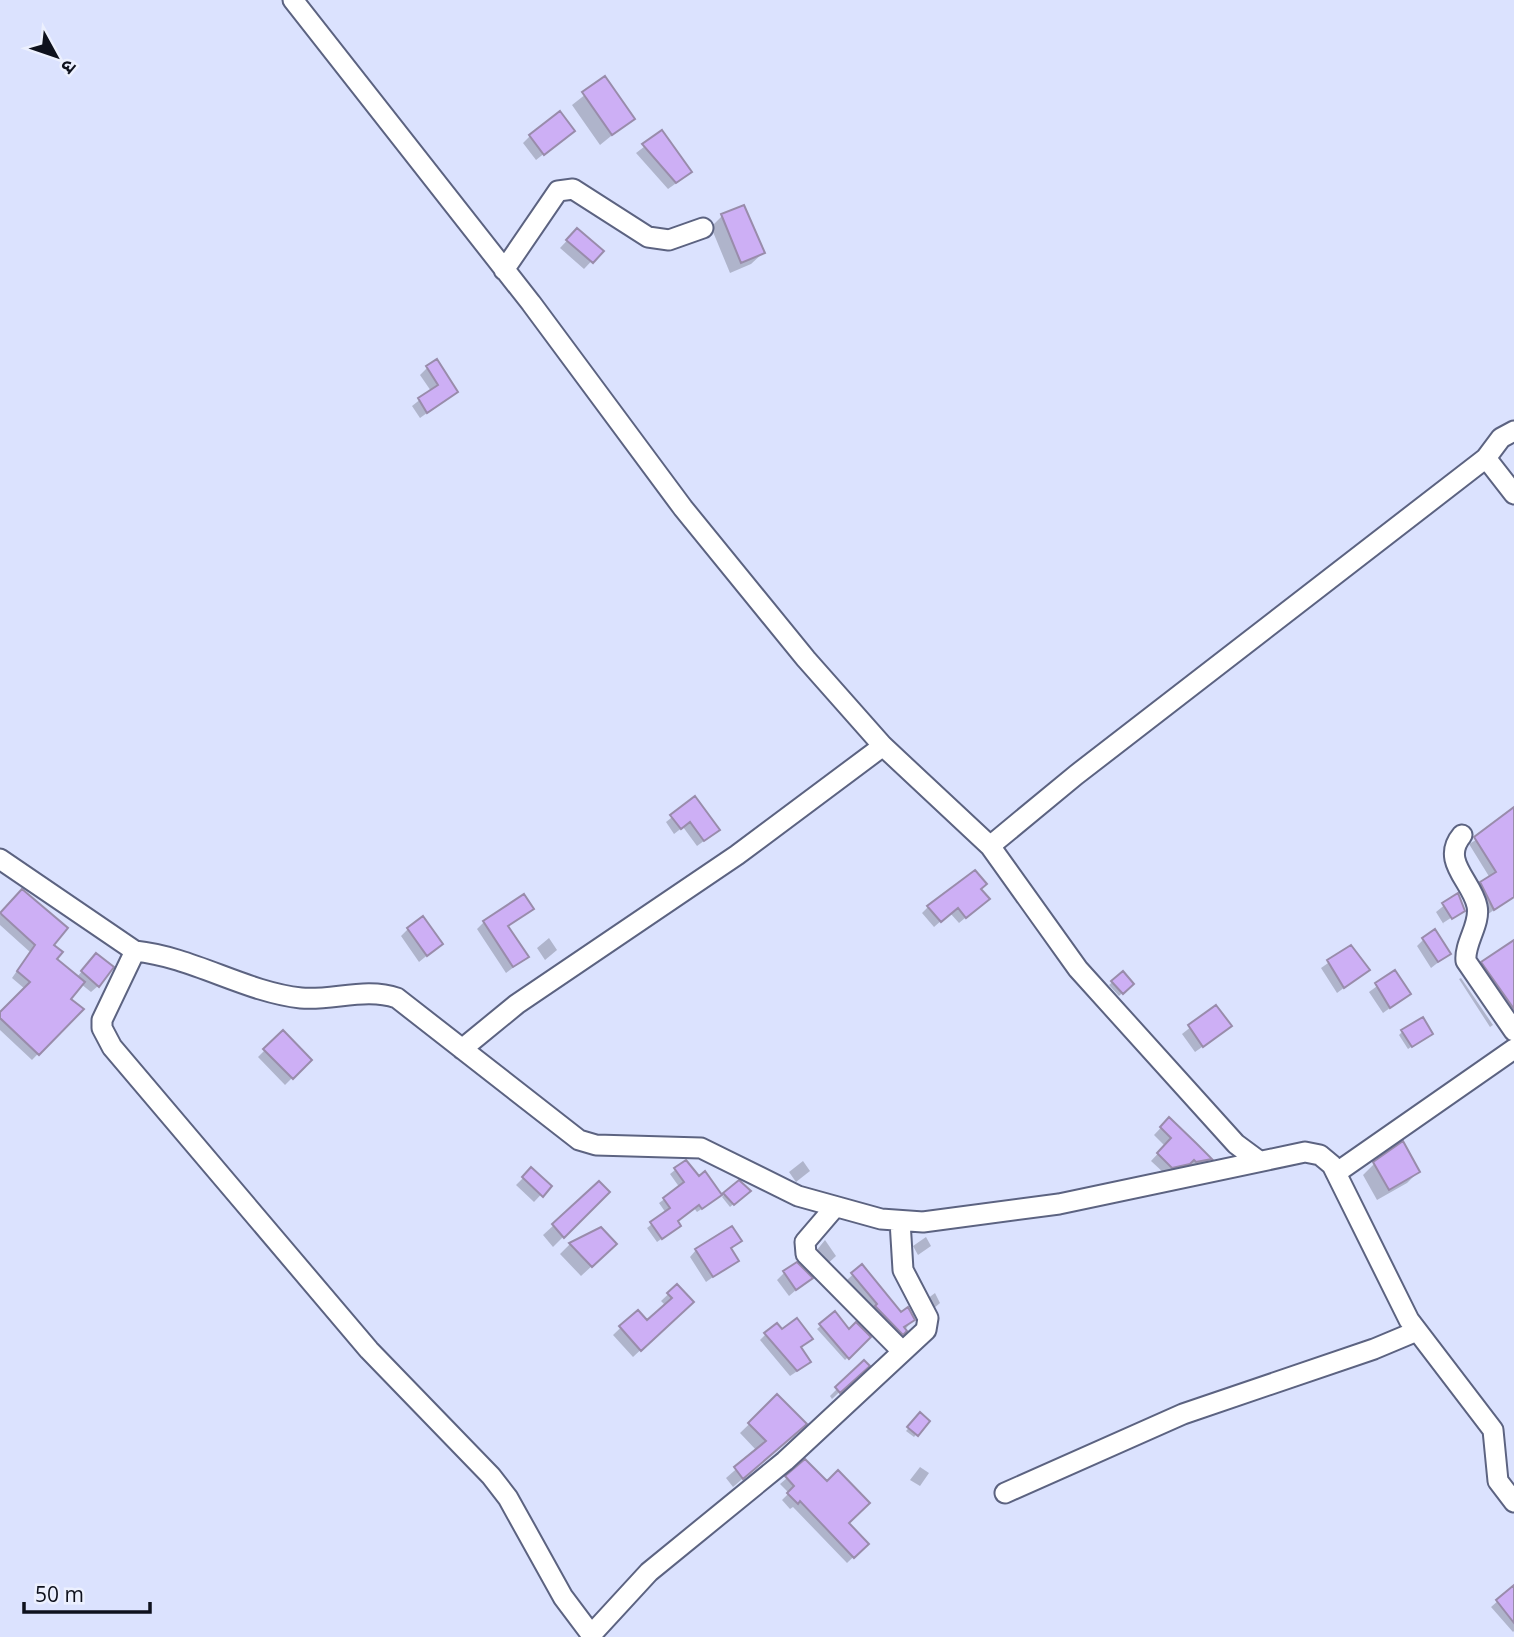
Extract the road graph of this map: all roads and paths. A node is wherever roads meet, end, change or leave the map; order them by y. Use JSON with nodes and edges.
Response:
{"nodes":[{"id":1,"x":293,"y":0,"type":"edge"},
{"id":2,"x":703,"y":228,"type":"dead end"},
{"id":3,"x":499,"y":264,"type":"junction"},
{"id":4,"x":1514,"y":431,"type":"edge"},
{"id":5,"x":1486,"y":458,"type":"junction"},
{"id":6,"x":1514,"y":494,"type":"edge"},
{"id":7,"x":883,"y":746,"type":"junction"},
{"id":8,"x":1462,"y":835,"type":"dead end"},
{"id":9,"x":990,"y":846,"type":"junction"},
{"id":10,"x":0,"y":859,"type":"edge"},
{"id":11,"x":135,"y":951,"type":"junction"},
{"id":12,"x":1514,"y":1031,"type":"edge"},
{"id":13,"x":462,"y":1049,"type":"junction"},
{"id":14,"x":1514,"y":1049,"type":"edge"},
{"id":15,"x":1259,"y":1161,"type":"junction"},
{"id":16,"x":1336,"y":1173,"type":"junction"},
{"id":17,"x":835,"y":1208,"type":"junction"},
{"id":18,"x":900,"y":1221,"type":"junction"},
{"id":19,"x":1417,"y":1331,"type":"junction"},
{"id":20,"x":902,"y":1351,"type":"junction"},
{"id":21,"x":1005,"y":1493,"type":"dead end"},
{"id":22,"x":1514,"y":1502,"type":"edge"},
{"id":23,"x":592,"y":1636,"type":"edge"}],
"edges":[{"from":1,"to":3,"type":"street"},
{"from":2,"to":3,"type":"street"},
{"from":3,"to":7,"type":"street"},
{"from":4,"to":5,"type":"street"},
{"from":5,"to":6,"type":"street"},
{"from":5,"to":9,"type":"street"},
{"from":7,"to":9,"type":"street"},
{"from":7,"to":13,"type":"street"},
{"from":8,"to":12,"type":"street"},
{"from":9,"to":15,"type":"street"},
{"from":10,"to":11,"type":"street"},
{"from":11,"to":13,"type":"street"},
{"from":11,"to":23,"type":"street"},
{"from":13,"to":17,"type":"street"},
{"from":14,"to":16,"type":"street"},
{"from":15,"to":16,"type":"street"},
{"from":15,"to":18,"type":"street"},
{"from":16,"to":19,"type":"street"},
{"from":17,"to":18,"type":"street"},
{"from":17,"to":20,"type":"street"},
{"from":18,"to":20,"type":"street"},
{"from":19,"to":21,"type":"street"},
{"from":19,"to":22,"type":"street"},
{"from":20,"to":23,"type":"street"}]}
